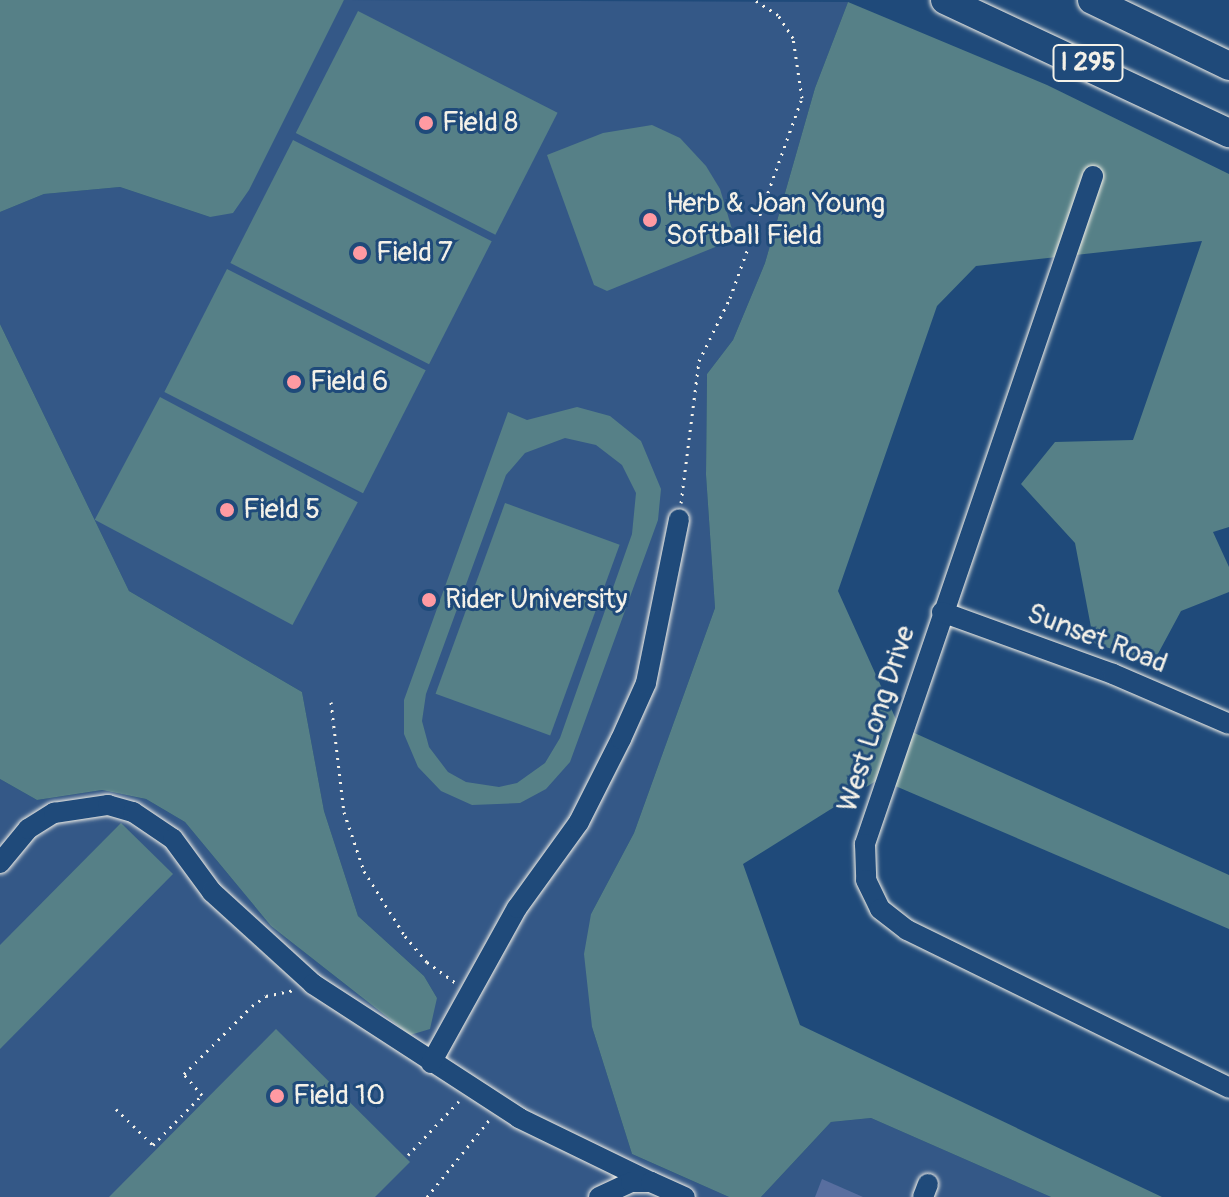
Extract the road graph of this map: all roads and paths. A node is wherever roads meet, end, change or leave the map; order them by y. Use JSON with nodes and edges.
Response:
{"nodes":[{"id":1,"x":755,"y":0,"type":"edge"},
{"id":2,"x":945,"y":0,"type":"edge"},
{"id":3,"x":1092,"y":0,"type":"edge"},
{"id":4,"x":1229,"y":66,"type":"edge"},
{"id":5,"x":1229,"y":133,"type":"edge"},
{"id":6,"x":1093,"y":176,"type":"dead end"},
{"id":7,"x":679,"y":519,"type":"joint"},
{"id":8,"x":942,"y":612,"type":"junction"},
{"id":9,"x":331,"y":702,"type":"dead end"},
{"id":10,"x":1229,"y":724,"type":"edge"},
{"id":11,"x":0,"y":863,"type":"edge"},
{"id":12,"x":301,"y":990,"type":"dead end"},
{"id":13,"x":470,"y":994,"type":"junction"},
{"id":14,"x":431,"y":1063,"type":"junction"},
{"id":15,"x":1229,"y":1088,"type":"edge"},
{"id":16,"x":465,"y":1095,"type":"dead end"},
{"id":17,"x":499,"y":1106,"type":"junction"},
{"id":18,"x":116,"y":1109,"type":"dead end"},
{"id":19,"x":408,"y":1155,"type":"dead end"},
{"id":20,"x":651,"y":1182,"type":"junction"},
{"id":21,"x":427,"y":1197,"type":"edge"},
{"id":22,"x":599,"y":1197,"type":"edge"},
{"id":23,"x":685,"y":1197,"type":"edge"}],
"edges":[{"from":1,"to":7,"type":"path"},
{"from":2,"to":5,"type":"highway","number":"I 295"},
{"from":3,"to":4,"type":"highway","number":"I 295"},
{"from":6,"to":8,"type":"street","name":"West Long Drive"},
{"from":7,"to":13,"type":"street"},
{"from":8,"to":10,"type":"street","name":"Sunset Road"},
{"from":8,"to":15,"type":"street","name":"West Long Drive"},
{"from":9,"to":13,"type":"path"},
{"from":11,"to":14,"type":"street"},
{"from":12,"to":18,"type":"path"},
{"from":13,"to":14,"type":"street"},
{"from":14,"to":17,"type":"street"},
{"from":16,"to":19,"type":"path"},
{"from":17,"to":20,"type":"street"},
{"from":17,"to":21,"type":"path"},
{"from":20,"to":22,"type":"street"},
{"from":20,"to":23,"type":"street"}]}
